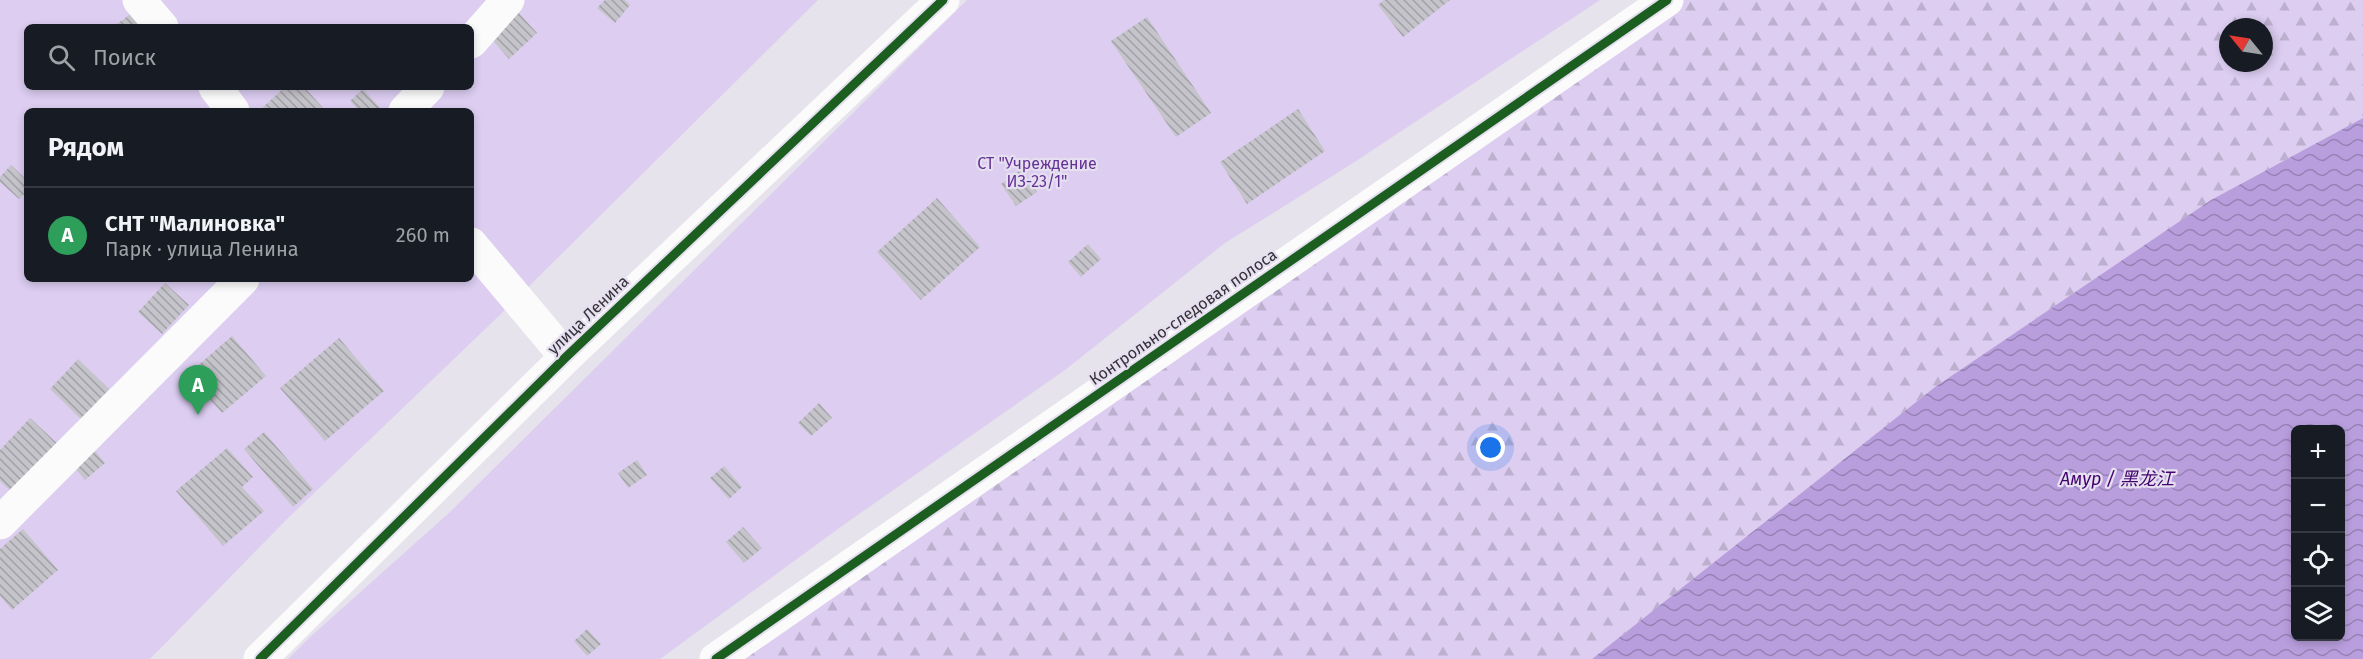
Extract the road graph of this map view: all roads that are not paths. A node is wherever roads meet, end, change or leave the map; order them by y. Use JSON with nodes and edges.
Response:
{"nodes":[{"id":1,"x":140,"y":0,"type":"edge"},
{"id":2,"x":508,"y":0,"type":"edge"},
{"id":3,"x":944,"y":0,"type":"edge"},
{"id":4,"x":1667,"y":0,"type":"edge"},
{"id":5,"x":160,"y":24,"type":"edge"},
{"id":6,"x":474,"y":39,"type":"edge"},
{"id":7,"x":217,"y":90,"type":"edge"},
{"id":8,"x":425,"y":90,"type":"edge"},
{"id":9,"x":232,"y":108,"type":"edge"},
{"id":10,"x":408,"y":108,"type":"edge"},
{"id":11,"x":474,"y":248,"type":"edge"},
{"id":12,"x":240,"y":282,"type":"edge"},
{"id":13,"x":566,"y":357,"type":"junction"},
{"id":14,"x":0,"y":523,"type":"edge"},
{"id":15,"x":260,"y":659,"type":"edge"},
{"id":16,"x":716,"y":659,"type":"edge"}],
"edges":[{"from":1,"to":5,"type":"street"},
{"from":2,"to":6,"type":"street"},
{"from":3,"to":13,"type":"street","name":"улица Ленина"},
{"from":4,"to":16,"type":"street","name":"Контрольно-следовая полоса"},
{"from":7,"to":9,"type":"street"},
{"from":8,"to":10,"type":"street"},
{"from":11,"to":13,"type":"street"},
{"from":12,"to":14,"type":"street"},
{"from":13,"to":15,"type":"street","name":"улица Ленина"}]}
